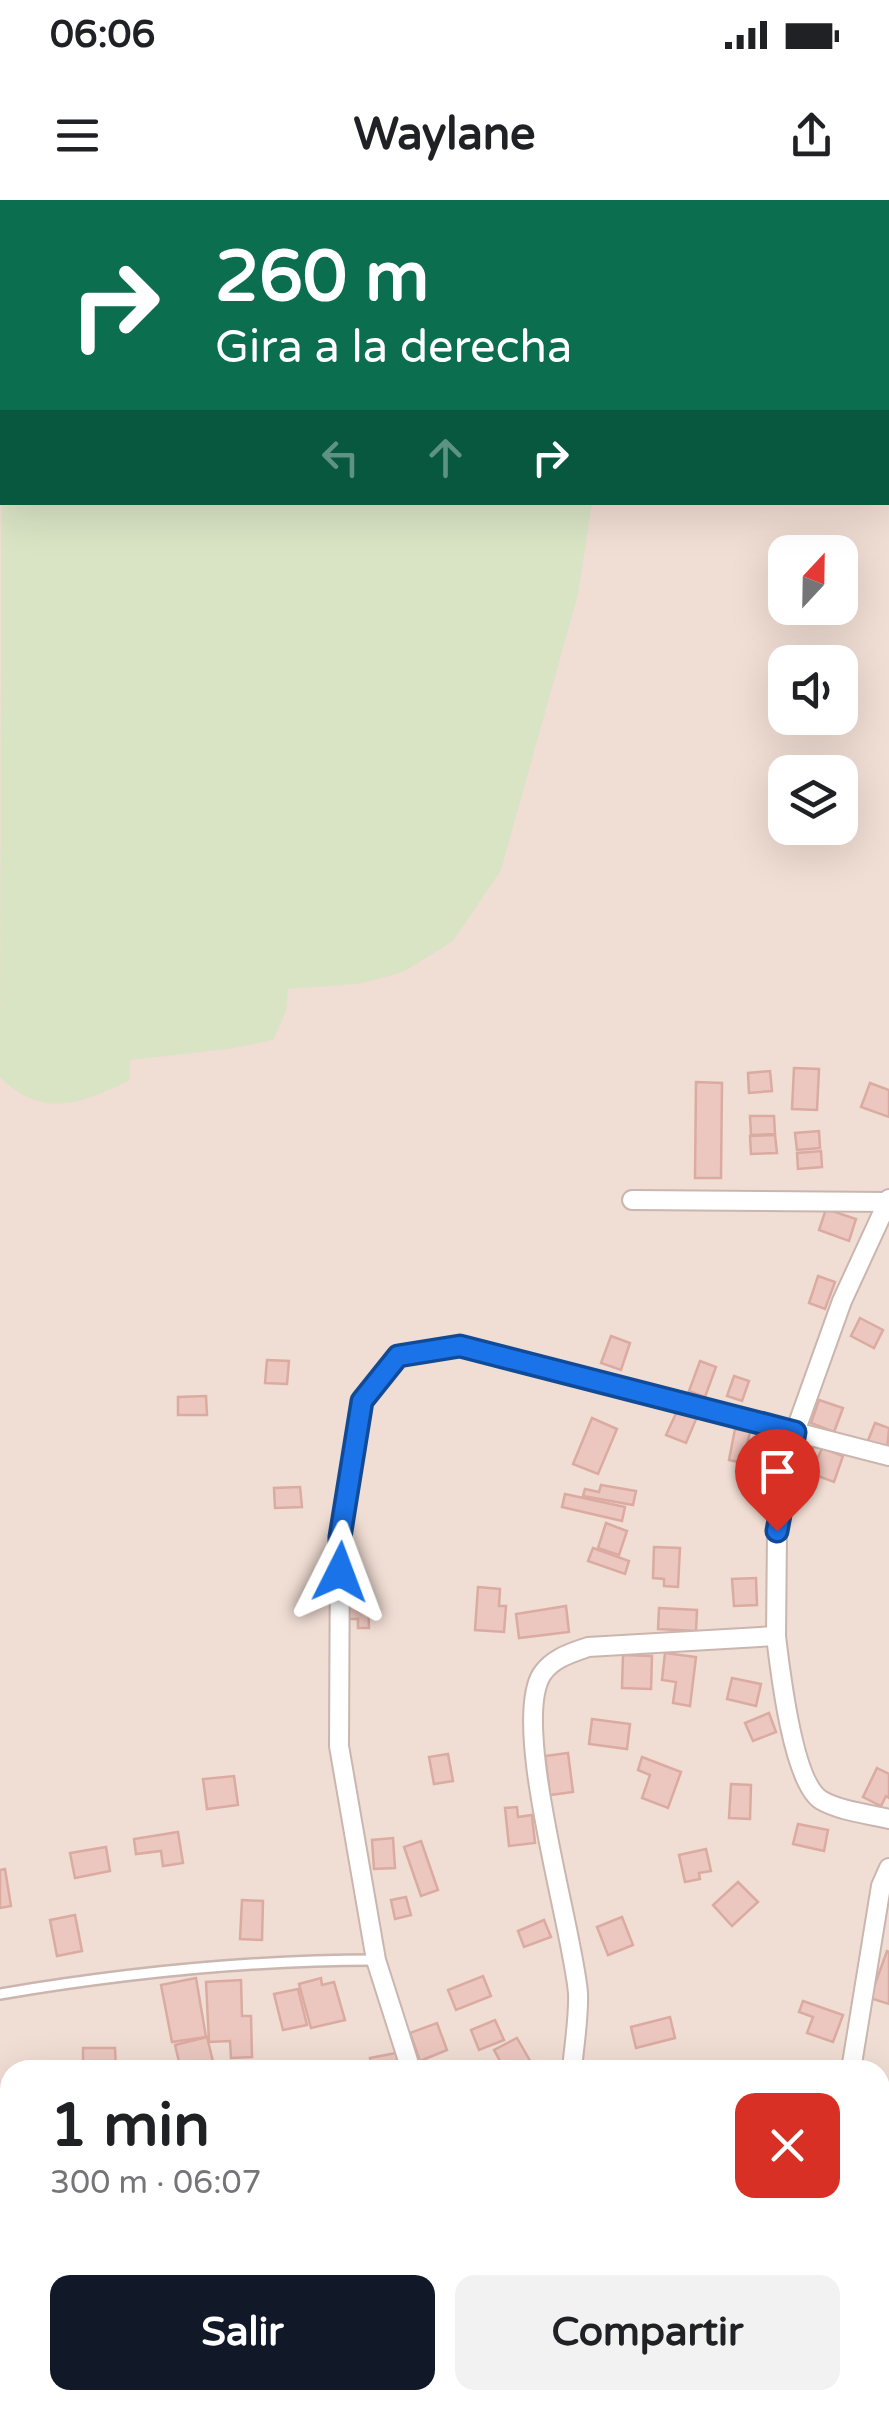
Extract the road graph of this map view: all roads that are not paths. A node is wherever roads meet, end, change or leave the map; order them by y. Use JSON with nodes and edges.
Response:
{"nodes":[{"id":1,"x":632,"y":1200,"type":"dead end"},
{"id":2,"x":888,"y":1203,"type":"edge"},
{"id":3,"x":795,"y":1432,"type":"junction"},
{"id":4,"x":889,"y":1456,"type":"edge"},
{"id":5,"x":776,"y":1636,"type":"junction"},
{"id":6,"x":889,"y":1820,"type":"edge"},
{"id":7,"x":889,"y":1868,"type":"edge"},
{"id":8,"x":376,"y":1960,"type":"junction"},
{"id":9,"x":0,"y":1994,"type":"edge"},
{"id":10,"x":408,"y":2060,"type":"edge"},
{"id":11,"x":573,"y":2060,"type":"edge"},
{"id":12,"x":852,"y":2060,"type":"edge"}],
"edges":[{"from":1,"to":2,"type":"street"},
{"from":2,"to":3,"type":"street"},
{"from":3,"to":4,"type":"street"},
{"from":3,"to":5,"type":"street"},
{"from":3,"to":8,"type":"street"},
{"from":5,"to":6,"type":"street"},
{"from":5,"to":11,"type":"street"},
{"from":7,"to":12,"type":"street"},
{"from":8,"to":9,"type":"lane"},
{"from":8,"to":10,"type":"street"}]}
